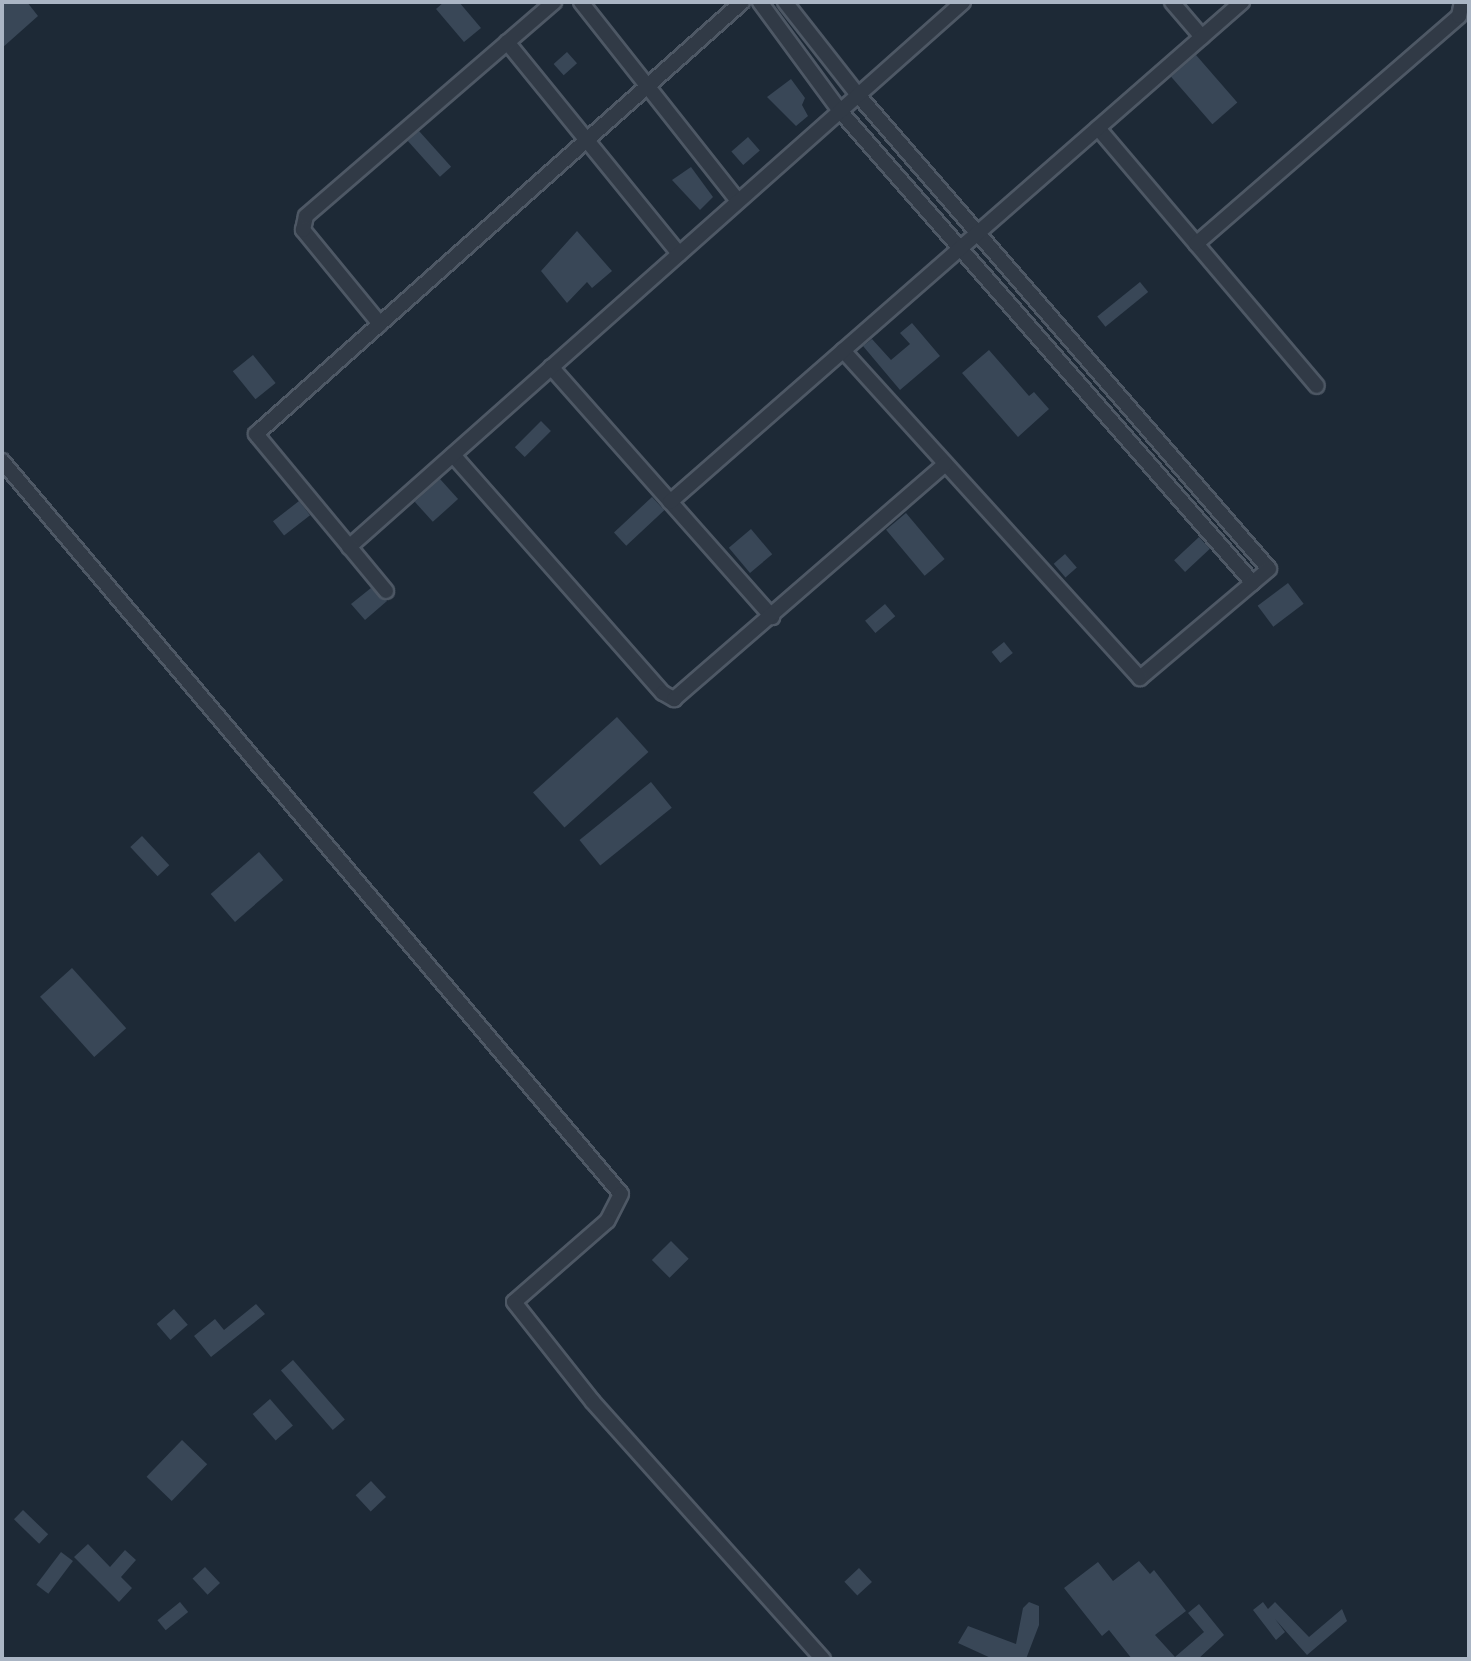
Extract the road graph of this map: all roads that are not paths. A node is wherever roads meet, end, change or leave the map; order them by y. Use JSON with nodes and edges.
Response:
{"nodes":[{"id":1,"x":554,"y":2,"type":"edge"},
{"id":2,"x":581,"y":2,"type":"edge"},
{"id":3,"x":742,"y":2,"type":"edge"},
{"id":4,"x":760,"y":2,"type":"edge"},
{"id":5,"x":785,"y":2,"type":"edge"},
{"id":6,"x":963,"y":2,"type":"edge"},
{"id":7,"x":1172,"y":2,"type":"edge"},
{"id":8,"x":1242,"y":2,"type":"edge"},
{"id":9,"x":1462,"y":2,"type":"edge"},
{"id":10,"x":1202,"y":37,"type":"junction"},
{"id":11,"x":507,"y":42,"type":"junction"},
{"id":12,"x":647,"y":86,"type":"junction"},
{"id":13,"x":858,"y":95,"type":"junction"},
{"id":14,"x":840,"y":111,"type":"junction"},
{"id":15,"x":1098,"y":128,"type":"junction"},
{"id":16,"x":587,"y":140,"type":"junction"},
{"id":17,"x":738,"y":201,"type":"junction"},
{"id":18,"x":978,"y":233,"type":"junction"},
{"id":19,"x":1196,"y":244,"type":"junction"},
{"id":20,"x":960,"y":248,"type":"junction"},
{"id":21,"x":679,"y":254,"type":"junction"},
{"id":22,"x":380,"y":324,"type":"junction"},
{"id":23,"x":843,"y":351,"type":"junction"},
{"id":24,"x":551,"y":367,"type":"junction"},
{"id":25,"x":1317,"y":386,"type":"dead end"},
{"id":26,"x":453,"y":455,"type":"junction"},
{"id":27,"x":2,"y":461,"type":"edge"},
{"id":28,"x":945,"y":464,"type":"junction"},
{"id":29,"x":670,"y":502,"type":"junction"},
{"id":30,"x":349,"y":547,"type":"junction"},
{"id":31,"x":1253,"y":583,"type":"junction"},
{"id":32,"x":386,"y":591,"type":"dead end"},
{"id":33,"x":772,"y":617,"type":"junction"},
{"id":34,"x":823,"y":1659,"type":"edge"}],
"edges":[{"from":1,"to":11,"type":"street"},
{"from":2,"to":12,"type":"street"},
{"from":3,"to":12,"type":"street"},
{"from":4,"to":14,"type":"street"},
{"from":5,"to":13,"type":"street"},
{"from":6,"to":13,"type":"street"},
{"from":7,"to":10,"type":"street"},
{"from":8,"to":10,"type":"street"},
{"from":9,"to":19,"type":"street"},
{"from":10,"to":15,"type":"street"},
{"from":11,"to":16,"type":"street"},
{"from":11,"to":22,"type":"street"},
{"from":12,"to":16,"type":"street"},
{"from":12,"to":17,"type":"street"},
{"from":13,"to":14,"type":"street"},
{"from":13,"to":18,"type":"street"},
{"from":14,"to":17,"type":"street"},
{"from":14,"to":20,"type":"street"},
{"from":15,"to":18,"type":"street"},
{"from":15,"to":19,"type":"street"},
{"from":16,"to":21,"type":"street"},
{"from":16,"to":22,"type":"street"},
{"from":17,"to":21,"type":"street"},
{"from":18,"to":20,"type":"street"},
{"from":18,"to":31,"type":"street"},
{"from":19,"to":25,"type":"street"},
{"from":20,"to":23,"type":"street"},
{"from":20,"to":31,"type":"street"},
{"from":21,"to":24,"type":"street"},
{"from":22,"to":30,"type":"street"},
{"from":23,"to":28,"type":"street"},
{"from":23,"to":29,"type":"street"},
{"from":24,"to":26,"type":"street"},
{"from":24,"to":29,"type":"street"},
{"from":26,"to":30,"type":"street"},
{"from":26,"to":33,"type":"street"},
{"from":27,"to":34,"type":"street"},
{"from":28,"to":31,"type":"street"},
{"from":28,"to":33,"type":"street"},
{"from":29,"to":33,"type":"street"},
{"from":30,"to":32,"type":"street"}]}
